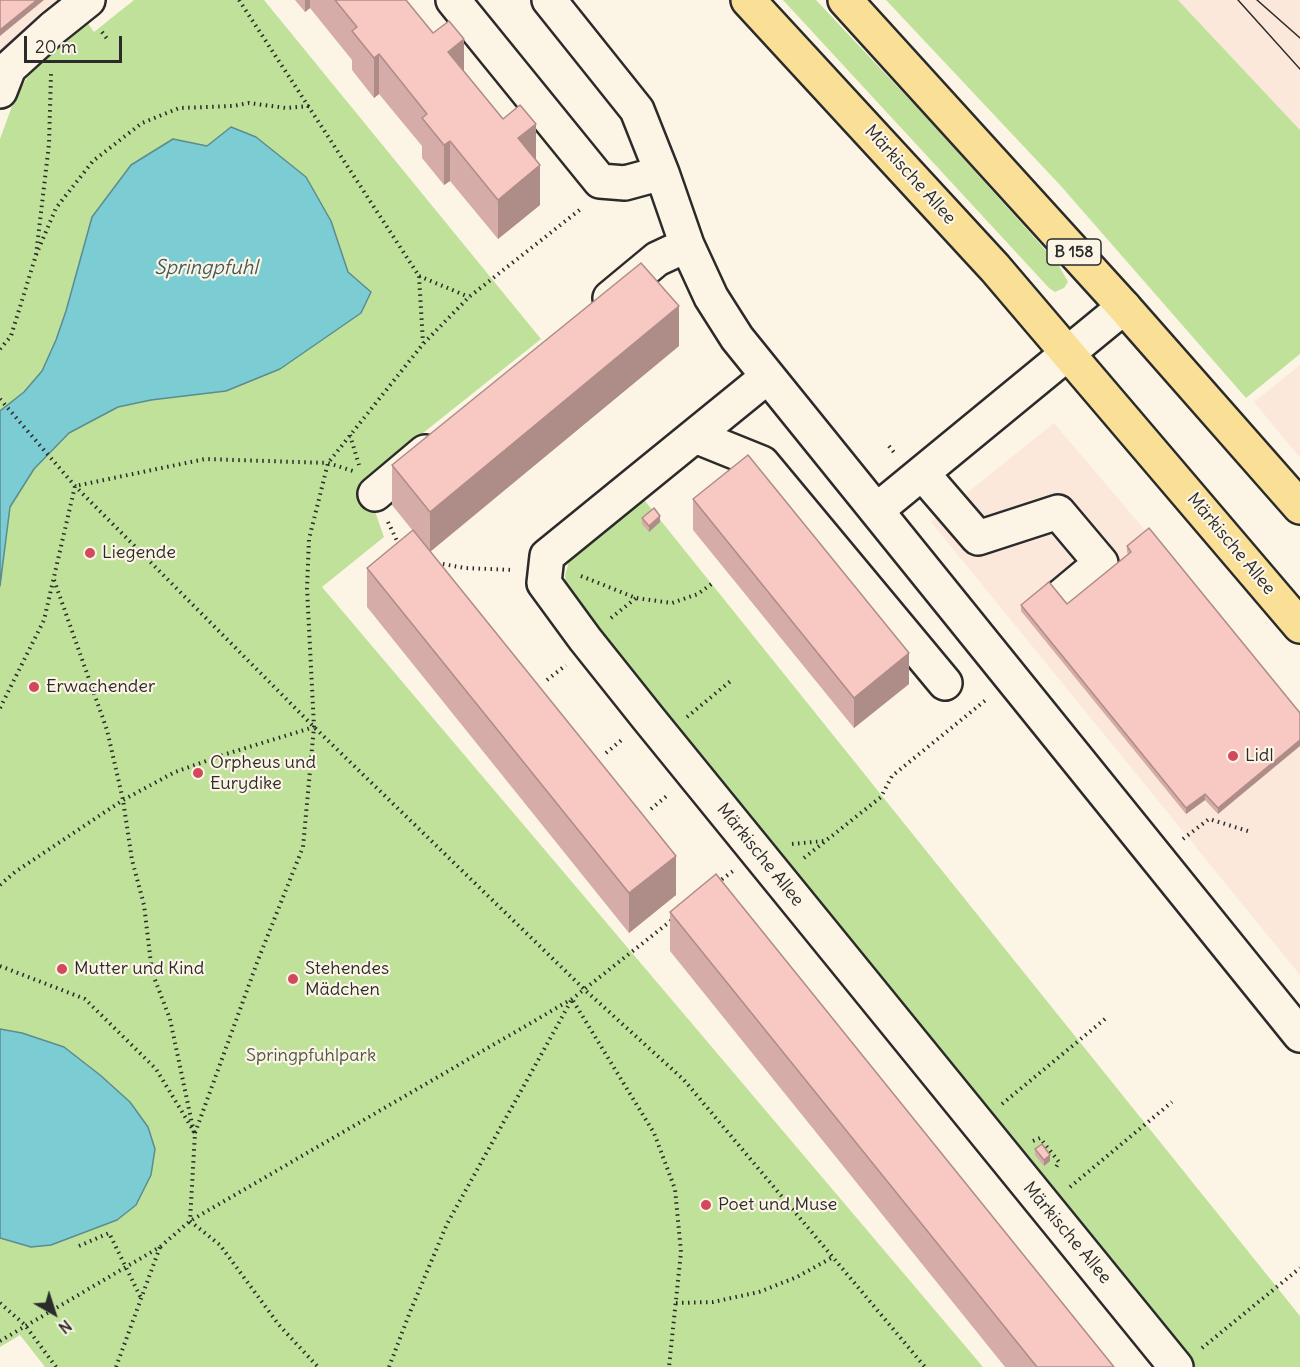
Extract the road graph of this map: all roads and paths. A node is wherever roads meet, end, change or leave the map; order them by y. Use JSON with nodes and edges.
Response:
{"nodes":[{"id":1,"x":88,"y":0,"type":"edge"},
{"id":2,"x":239,"y":0,"type":"edge"},
{"id":3,"x":453,"y":0,"type":"edge"},
{"id":4,"x":549,"y":0,"type":"edge"},
{"id":5,"x":748,"y":0,"type":"edge"},
{"id":6,"x":845,"y":0,"type":"edge"},
{"id":7,"x":53,"y":28,"type":"junction"},
{"id":8,"x":0,"y":91,"type":"edge"},
{"id":9,"x":309,"y":106,"type":"junction"},
{"id":10,"x":662,"y":173,"type":"junction"},
{"id":11,"x":587,"y":204,"type":"dead end"},
{"id":12,"x":687,"y":245,"type":"junction"},
{"id":13,"x":36,"y":255,"type":"junction"},
{"id":14,"x":419,"y":276,"type":"junction"},
{"id":15,"x":470,"y":297,"type":"junction"},
{"id":16,"x":1124,"y":307,"type":"junction"},
{"id":17,"x":591,"y":313,"type":"edge"},
{"id":18,"x":423,"y":344,"type":"junction"},
{"id":19,"x":0,"y":349,"type":"edge"},
{"id":20,"x":1068,"y":353,"type":"junction"},
{"id":21,"x":767,"y":377,"type":"junction"},
{"id":22,"x":0,"y":399,"type":"edge"},
{"id":23,"x":447,"y":434,"type":"edge"},
{"id":24,"x":350,"y":435,"type":"junction"},
{"id":25,"x":694,"y":436,"type":"junction"},
{"id":26,"x":328,"y":463,"type":"junction"},
{"id":27,"x":922,"y":473,"type":"junction"},
{"id":28,"x":75,"y":486,"type":"junction"},
{"id":29,"x":375,"y":494,"type":"joint"},
{"id":30,"x":1300,"y":507,"type":"edge"},
{"id":31,"x":877,"y":510,"type":"junction"},
{"id":32,"x":404,"y":549,"type":"edge"},
{"id":33,"x":427,"y":561,"type":"edge"},
{"id":34,"x":546,"y":564,"type":"junction"},
{"id":35,"x":54,"y":580,"type":"junction"},
{"id":36,"x":714,"y":582,"type":"dead end"},
{"id":37,"x":1059,"y":598,"type":"edge"},
{"id":38,"x":1300,"y":626,"type":"edge"},
{"id":39,"x":733,"y":679,"type":"dead end"},
{"id":40,"x":945,"y":683,"type":"dead end"},
{"id":41,"x":994,"y":693,"type":"dead end"},
{"id":42,"x":0,"y":708,"type":"edge"},
{"id":43,"x":689,"y":715,"type":"dead end"},
{"id":44,"x":314,"y":727,"type":"junction"},
{"id":45,"x":123,"y":800,"type":"junction"},
{"id":46,"x":1251,"y":832,"type":"dead end"},
{"id":47,"x":1188,"y":835,"type":"dead end"},
{"id":48,"x":757,"y":851,"type":"junction"},
{"id":49,"x":779,"y":878,"type":"junction"},
{"id":50,"x":0,"y":885,"type":"edge"},
{"id":51,"x":714,"y":886,"type":"edge"},
{"id":52,"x":677,"y":916,"type":"edge"},
{"id":53,"x":0,"y":966,"type":"edge"},
{"id":54,"x":585,"y":990,"type":"junction"},
{"id":55,"x":572,"y":999,"type":"junction"},
{"id":56,"x":1105,"y":1019,"type":"dead end"},
{"id":57,"x":1300,"y":1035,"type":"edge"},
{"id":58,"x":1172,"y":1102,"type":"dead end"},
{"id":59,"x":978,"y":1124,"type":"junction"},
{"id":60,"x":195,"y":1133,"type":"junction"},
{"id":61,"x":1029,"y":1143,"type":"dead end"},
{"id":62,"x":1053,"y":1171,"type":"dead end"},
{"id":63,"x":1067,"y":1189,"type":"dead end"},
{"id":64,"x":190,"y":1221,"type":"junction"},
{"id":65,"x":79,"y":1246,"type":"dead end"},
{"id":66,"x":160,"y":1247,"type":"junction"},
{"id":67,"x":833,"y":1257,"type":"junction"},
{"id":68,"x":125,"y":1267,"type":"junction"},
{"id":69,"x":1300,"y":1268,"type":"edge"},
{"id":70,"x":141,"y":1298,"type":"junction"},
{"id":71,"x":676,"y":1302,"type":"junction"},
{"id":72,"x":0,"y":1303,"type":"edge"},
{"id":73,"x":25,"y":1325,"type":"junction"},
{"id":74,"x":0,"y":1341,"type":"edge"},
{"id":75,"x":1187,"y":1359,"type":"edge"},
{"id":76,"x":56,"y":1367,"type":"edge"},
{"id":77,"x":116,"y":1367,"type":"edge"},
{"id":78,"x":318,"y":1367,"type":"edge"},
{"id":79,"x":389,"y":1367,"type":"edge"},
{"id":80,"x":669,"y":1367,"type":"edge"},
{"id":81,"x":925,"y":1367,"type":"edge"}],
"edges":[{"from":1,"to":7,"type":"street"},
{"from":2,"to":9,"type":"path"},
{"from":3,"to":10,"type":"street"},
{"from":4,"to":10,"type":"street"},
{"from":5,"to":20,"type":"main road","name":"Märkische Allee"},
{"from":6,"to":16,"type":"main road","number":"B 158"},
{"from":7,"to":8,"type":"street"},
{"from":7,"to":13,"type":"path"},
{"from":9,"to":13,"type":"path"},
{"from":9,"to":14,"type":"path"},
{"from":10,"to":12,"type":"street"},
{"from":11,"to":15,"type":"path"},
{"from":12,"to":17,"type":"street"},
{"from":12,"to":21,"type":"street"},
{"from":13,"to":19,"type":"path"},
{"from":14,"to":15,"type":"path"},
{"from":14,"to":18,"type":"path"},
{"from":15,"to":18,"type":"path"},
{"from":16,"to":20,"type":"street"},
{"from":16,"to":30,"type":"main road","number":"B 158"},
{"from":18,"to":24,"type":"path"},
{"from":20,"to":27,"type":"street"},
{"from":20,"to":38,"type":"main road","name":"Märkische Allee"},
{"from":21,"to":25,"type":"street"},
{"from":21,"to":31,"type":"street"},
{"from":22,"to":28,"type":"path"},
{"from":23,"to":29,"type":"street"},
{"from":24,"to":26,"type":"path"},
{"from":24,"to":26,"type":"path"},
{"from":25,"to":34,"type":"street"},
{"from":25,"to":40,"type":"street"},
{"from":26,"to":28,"type":"path"},
{"from":26,"to":44,"type":"path"},
{"from":27,"to":31,"type":"street"},
{"from":27,"to":37,"type":"street"},
{"from":28,"to":35,"type":"path"},
{"from":28,"to":44,"type":"path"},
{"from":29,"to":32,"type":"path"},
{"from":31,"to":57,"type":"street"},
{"from":33,"to":34,"type":"path"},
{"from":34,"to":36,"type":"path"},
{"from":34,"to":48,"type":"street","name":"Märkische Allee"},
{"from":35,"to":42,"type":"path"},
{"from":35,"to":45,"type":"path"},
{"from":39,"to":43,"type":"path"},
{"from":41,"to":49,"type":"path"},
{"from":44,"to":45,"type":"path"},
{"from":44,"to":54,"type":"path"},
{"from":44,"to":60,"type":"path"},
{"from":45,"to":50,"type":"path"},
{"from":45,"to":60,"type":"path"},
{"from":46,"to":47,"type":"path"},
{"from":48,"to":49,"type":"street","name":"Märkische Allee"},
{"from":48,"to":51,"type":"path"},
{"from":49,"to":59,"type":"street","name":"Märkische Allee"},
{"from":52,"to":54,"type":"path"},
{"from":53,"to":60,"type":"path"},
{"from":54,"to":55,"type":"path"},
{"from":54,"to":67,"type":"path"},
{"from":55,"to":64,"type":"path"},
{"from":55,"to":71,"type":"path"},
{"from":55,"to":79,"type":"path"},
{"from":56,"to":59,"type":"path"},
{"from":58,"to":63,"type":"path"},
{"from":59,"to":75,"type":"street","name":"Märkische Allee"},
{"from":60,"to":64,"type":"path"},
{"from":61,"to":62,"type":"path"},
{"from":64,"to":66,"type":"path"},
{"from":64,"to":78,"type":"path"},
{"from":65,"to":68,"type":"path"},
{"from":66,"to":68,"type":"path"},
{"from":66,"to":70,"type":"path"},
{"from":67,"to":71,"type":"path"},
{"from":67,"to":81,"type":"path"},
{"from":68,"to":70,"type":"path"},
{"from":68,"to":73,"type":"path"},
{"from":69,"to":75,"type":"path"},
{"from":70,"to":77,"type":"path"},
{"from":71,"to":80,"type":"path"},
{"from":72,"to":73,"type":"path"},
{"from":73,"to":74,"type":"path"},
{"from":73,"to":76,"type":"path"}]}
